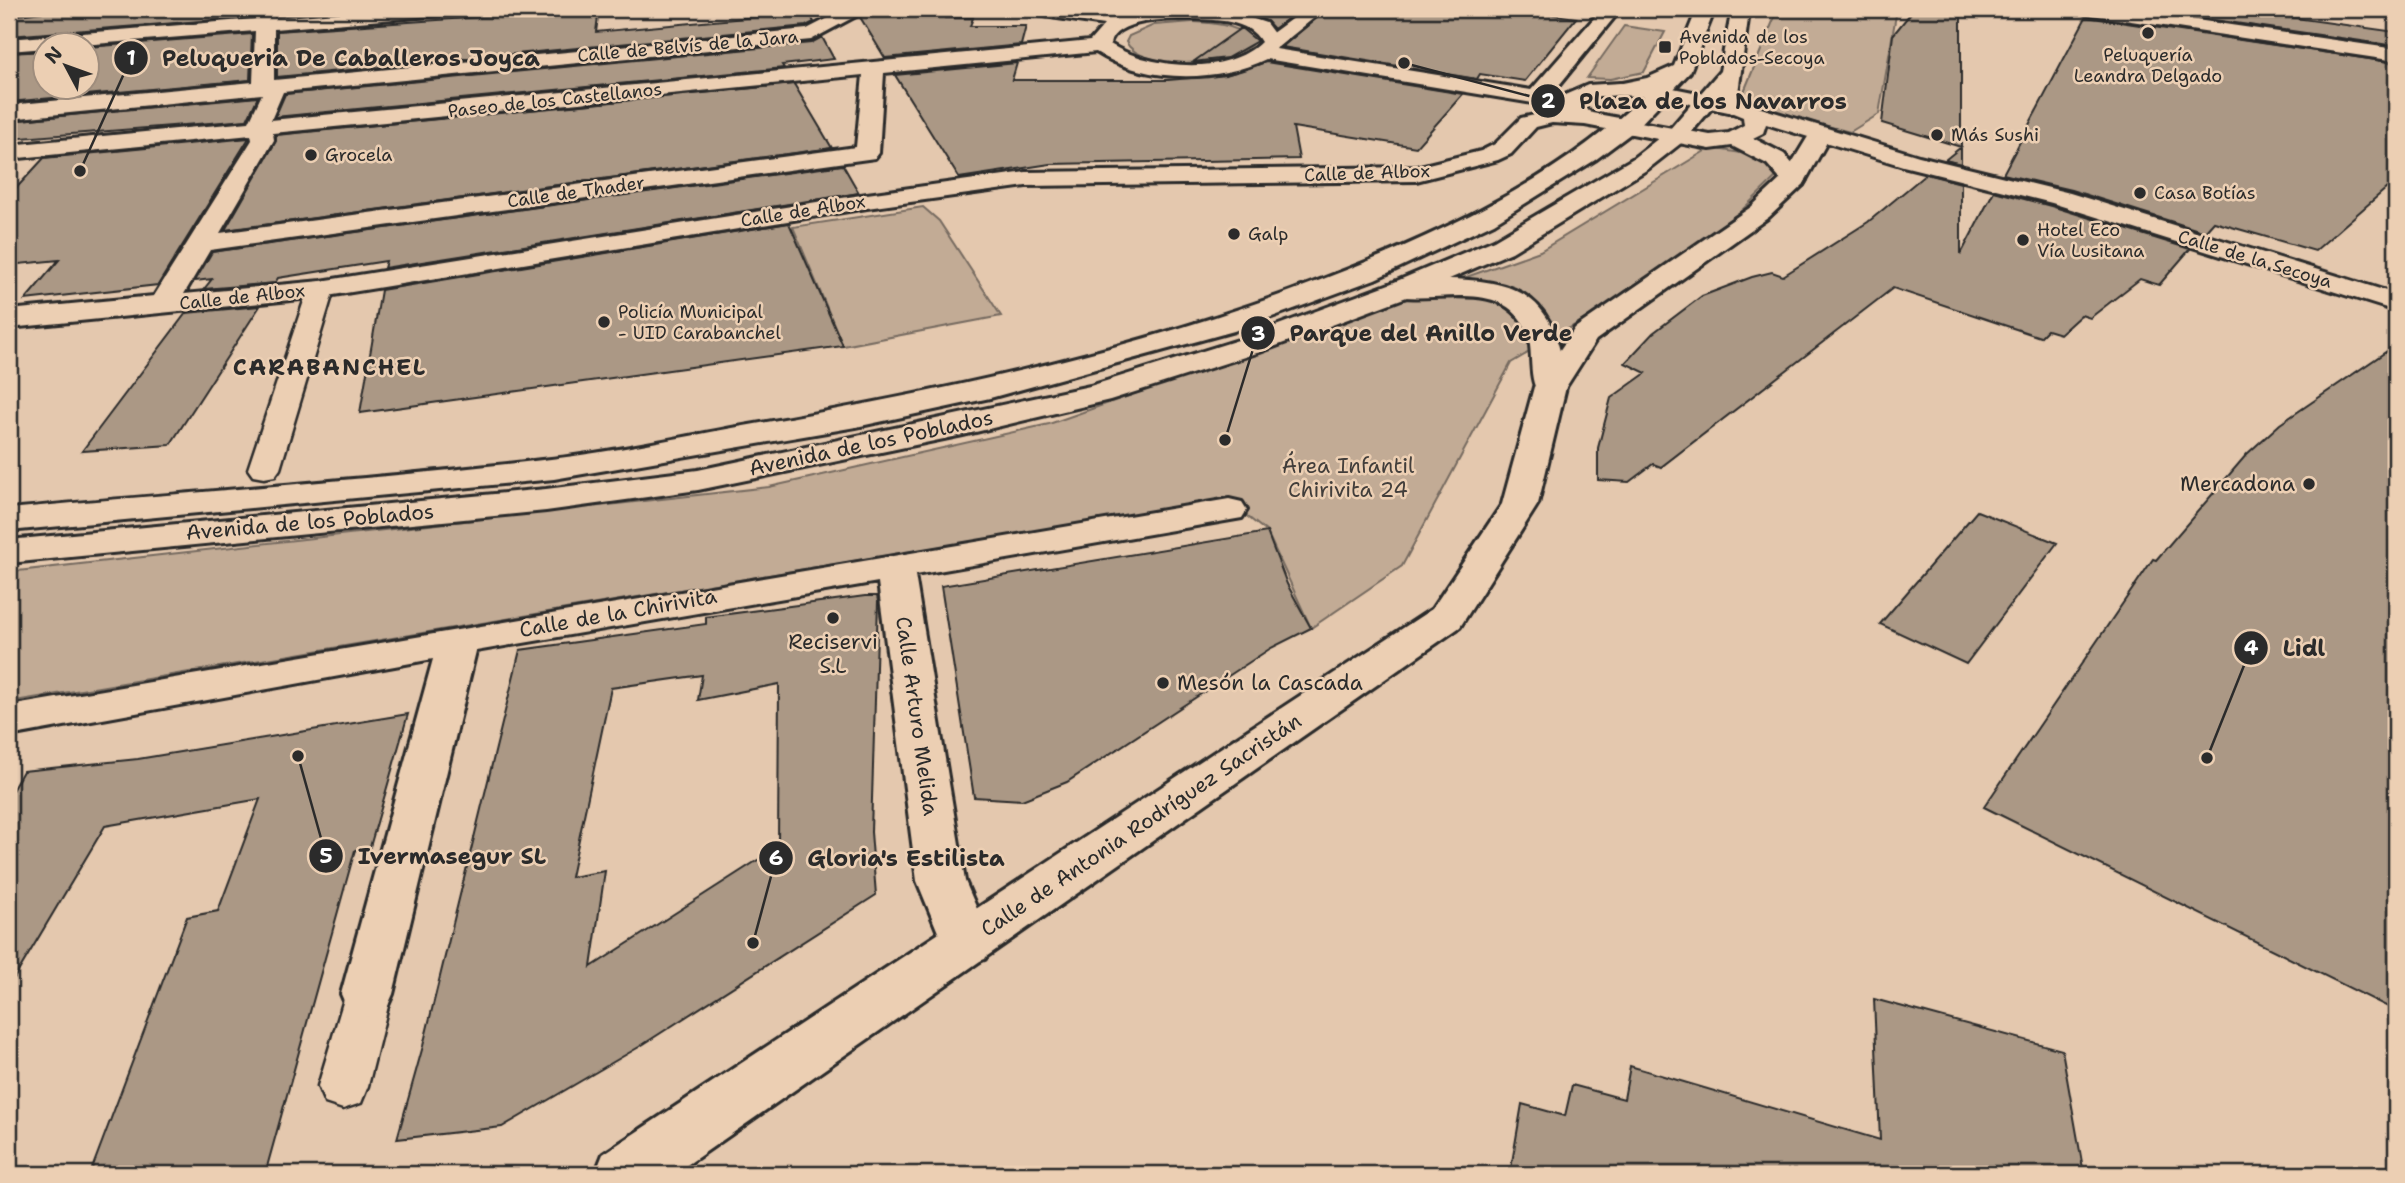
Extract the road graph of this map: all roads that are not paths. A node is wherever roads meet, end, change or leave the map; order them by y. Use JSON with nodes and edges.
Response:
{"nodes":[{"id":1,"x":454,"y":9,"type":"edge"},
{"id":2,"x":860,"y":9,"type":"edge"},
{"id":3,"x":1031,"y":9,"type":"edge"},
{"id":4,"x":1316,"y":9,"type":"edge"},
{"id":5,"x":1612,"y":9,"type":"edge"},
{"id":6,"x":1706,"y":9,"type":"edge"},
{"id":7,"x":1744,"y":9,"type":"edge"},
{"id":8,"x":2085,"y":9,"type":"edge"},
{"id":9,"x":1172,"y":11,"type":"edge"},
{"id":10,"x":1142,"y":13,"type":"edge"},
{"id":11,"x":264,"y":17,"type":"edge"},
{"id":12,"x":1122,"y":22,"type":"junction"},
{"id":13,"x":9,"y":45,"type":"edge"},
{"id":14,"x":1100,"y":46,"type":"junction"},
{"id":15,"x":1267,"y":48,"type":"junction"},
{"id":16,"x":2396,"y":55,"type":"edge"},
{"id":17,"x":1683,"y":68,"type":"junction"},
{"id":18,"x":874,"y":69,"type":"junction"},
{"id":19,"x":1728,"y":75,"type":"junction"},
{"id":20,"x":262,"y":85,"type":"junction"},
{"id":21,"x":1620,"y":89,"type":"junction"},
{"id":22,"x":1588,"y":91,"type":"junction"},
{"id":23,"x":1663,"y":92,"type":"junction"},
{"id":24,"x":1536,"y":97,"type":"junction"},
{"id":25,"x":1708,"y":102,"type":"junction"},
{"id":26,"x":9,"y":112,"type":"edge"},
{"id":27,"x":1746,"y":112,"type":"junction"},
{"id":28,"x":1577,"y":113,"type":"junction"},
{"id":29,"x":1626,"y":126,"type":"junction"},
{"id":30,"x":261,"y":128,"type":"junction"},
{"id":31,"x":1676,"y":135,"type":"junction"},
{"id":32,"x":1735,"y":139,"type":"junction"},
{"id":33,"x":1710,"y":142,"type":"junction"},
{"id":34,"x":9,"y":152,"type":"edge"},
{"id":35,"x":1587,"y":155,"type":"junction"},
{"id":36,"x":1807,"y":156,"type":"junction"},
{"id":37,"x":1640,"y":164,"type":"junction"},
{"id":38,"x":201,"y":243,"type":"junction"},
{"id":39,"x":321,"y":289,"type":"junction"},
{"id":40,"x":1402,"y":289,"type":"junction"},
{"id":41,"x":2396,"y":303,"type":"edge"},
{"id":42,"x":163,"y":305,"type":"junction"},
{"id":43,"x":9,"y":319,"type":"edge"},
{"id":44,"x":1550,"y":387,"type":"junction"},
{"id":45,"x":264,"y":469,"type":"dead end"},
{"id":46,"x":1229,"y":510,"type":"dead end"},
{"id":47,"x":9,"y":520,"type":"edge"},
{"id":48,"x":9,"y":552,"type":"edge"},
{"id":49,"x":895,"y":566,"type":"junction"},
{"id":50,"x":458,"y":641,"type":"junction"},
{"id":51,"x":9,"y":721,"type":"edge"},
{"id":52,"x":967,"y":944,"type":"junction"},
{"id":53,"x":367,"y":994,"type":"joint"},
{"id":54,"x":343,"y":1086,"type":"dead end"},
{"id":55,"x":624,"y":1174,"type":"edge"}],
"edges":[{"from":1,"to":11,"type":"street"},
{"from":2,"to":20,"type":"street","name":"Calle de Belvís de la Jara"},
{"from":3,"to":12,"type":"street"},
{"from":4,"to":15,"type":"street"},
{"from":5,"to":24,"type":"street"},
{"from":6,"to":17,"type":"street","name":"Avenida de los Poblados"},
{"from":7,"to":19,"type":"street","name":"Avenida de los Poblados"},
{"from":8,"to":16,"type":"street"},
{"from":9,"to":10,"type":"street"},
{"from":9,"to":15,"type":"street"},
{"from":10,"to":12,"type":"street"},
{"from":11,"to":13,"type":"street"},
{"from":11,"to":20,"type":"street"},
{"from":12,"to":14,"type":"street"},
{"from":14,"to":15,"type":"street"},
{"from":14,"to":18,"type":"street","name":"Paseo de los Castellanos"},
{"from":15,"to":24,"type":"street"},
{"from":17,"to":21,"type":"street"},
{"from":17,"to":23,"type":"street","name":"Avenida de los Poblados"},
{"from":18,"to":30,"type":"street","name":"Paseo de los Castellanos"},
{"from":18,"to":38,"type":"street","name":"Calle de Thader"},
{"from":19,"to":25,"type":"street","name":"Avenida de los Poblados"},
{"from":19,"to":27,"type":"street"},
{"from":20,"to":26,"type":"street","name":"Calle de Belvís de la Jara"},
{"from":20,"to":30,"type":"street"},
{"from":21,"to":22,"type":"street"},
{"from":21,"to":23,"type":"street"},
{"from":22,"to":24,"type":"street"},
{"from":22,"to":28,"type":"street"},
{"from":23,"to":25,"type":"street"},
{"from":23,"to":29,"type":"street","name":"Avenida de los Poblados"},
{"from":24,"to":28,"type":"street"},
{"from":25,"to":27,"type":"street"},
{"from":25,"to":31,"type":"street","name":"Avenida de los Poblados"},
{"from":27,"to":32,"type":"street"},
{"from":27,"to":36,"type":"street","name":"Calle de la Secoya"},
{"from":28,"to":29,"type":"street"},
{"from":28,"to":35,"type":"street"},
{"from":28,"to":39,"type":"street","name":"Calle de Albox"},
{"from":29,"to":31,"type":"street"},
{"from":29,"to":35,"type":"street","name":"Avenida de los Poblados"},
{"from":30,"to":34,"type":"street","name":"Paseo de los Castellanos"},
{"from":30,"to":38,"type":"street"},
{"from":31,"to":33,"type":"street"},
{"from":31,"to":37,"type":"street","name":"Avenida de los Poblados"},
{"from":32,"to":33,"type":"street"},
{"from":32,"to":36,"type":"street"},
{"from":33,"to":37,"type":"street"},
{"from":35,"to":47,"type":"street","name":"Avenida de los Poblados"},
{"from":36,"to":41,"type":"street","name":"Calle de la Secoya"},
{"from":36,"to":44,"type":"street","name":"Calle de Antonia Rodríguez Sacristán"},
{"from":37,"to":40,"type":"street","name":"Avenida de los Poblados"},
{"from":38,"to":42,"type":"street"},
{"from":39,"to":42,"type":"street","name":"Calle de Albox"},
{"from":39,"to":45,"type":"street"},
{"from":40,"to":44,"type":"street"},
{"from":40,"to":48,"type":"street","name":"Avenida de los Poblados"},
{"from":42,"to":43,"type":"street","name":"Calle de Albox"},
{"from":44,"to":52,"type":"street","name":"Calle de Antonia Rodríguez Sacristán"},
{"from":46,"to":49,"type":"street","name":"Calle de la Chirivita"},
{"from":49,"to":50,"type":"street","name":"Calle de la Chirivita"},
{"from":49,"to":52,"type":"street","name":"Calle Arturo Melida"},
{"from":50,"to":51,"type":"street","name":"Calle de la Chirivita"},
{"from":50,"to":53,"type":"street"},
{"from":52,"to":55,"type":"street","name":"Calle de Antonia Rodríguez Sacristán"},
{"from":53,"to":54,"type":"street"}]}
